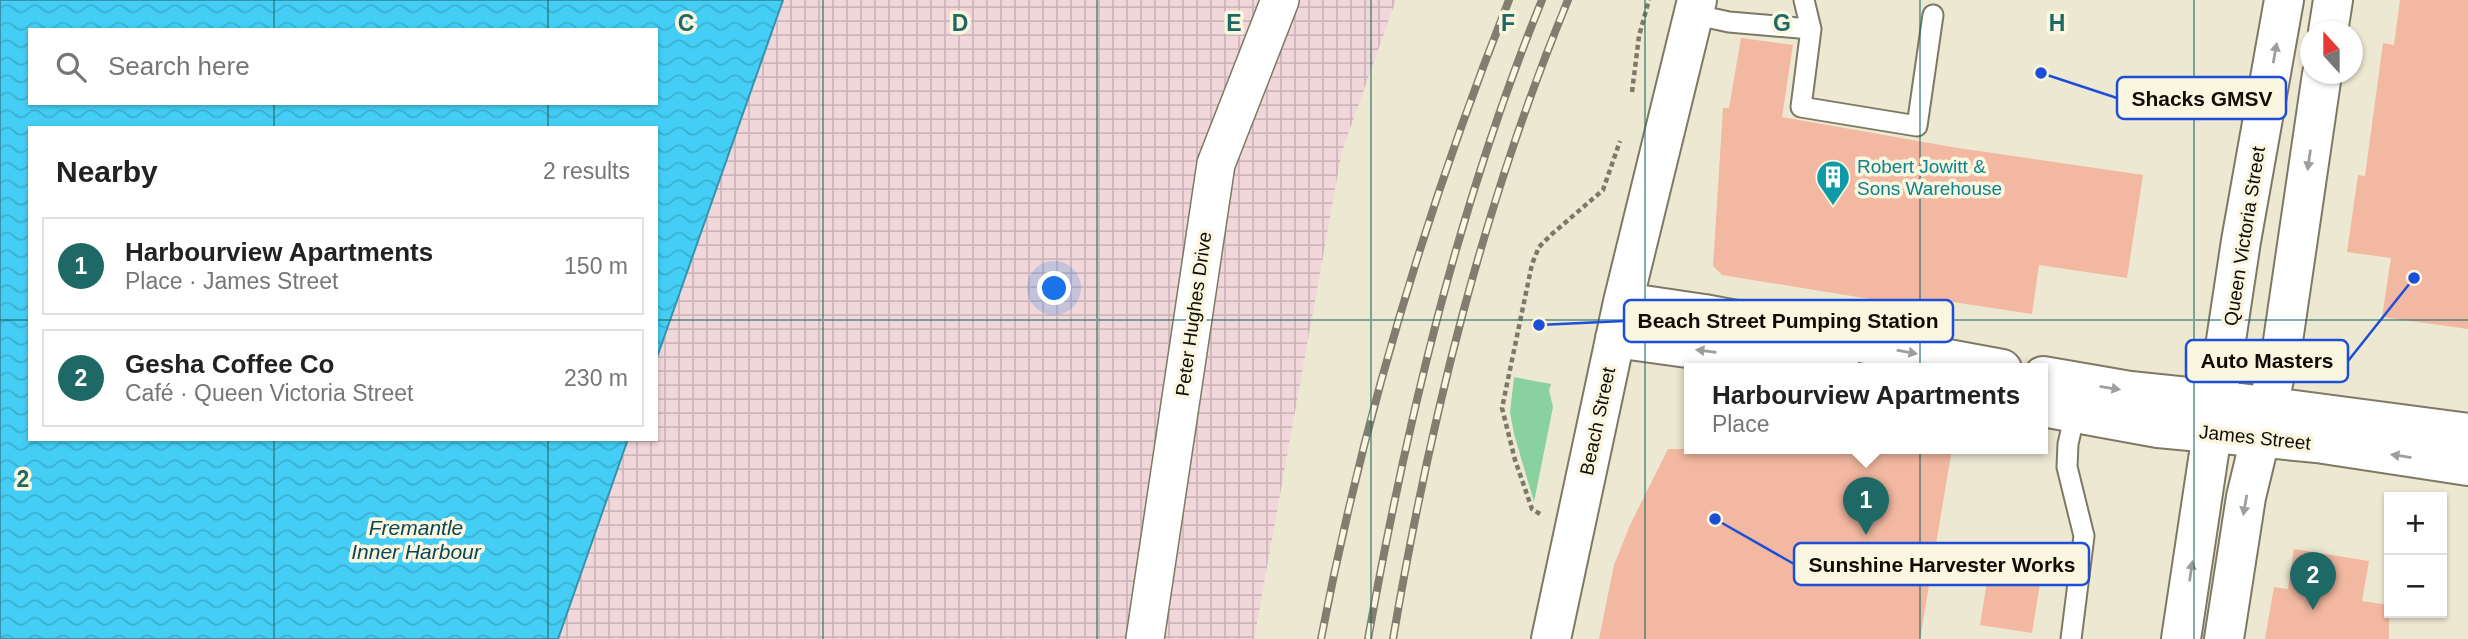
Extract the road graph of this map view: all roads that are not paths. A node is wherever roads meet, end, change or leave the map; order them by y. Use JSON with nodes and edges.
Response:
{"nodes":[{"id":1,"x":1280,"y":0,"type":"edge"},
{"id":2,"x":1804,"y":0,"type":"edge"},
{"id":3,"x":2284,"y":0,"type":"edge"},
{"id":4,"x":2333,"y":0,"type":"edge"},
{"id":5,"x":1694,"y":7,"type":"edge"},
{"id":6,"x":1933,"y":15,"type":"dead end"},
{"id":7,"x":2330,"y":21,"type":"edge"},
{"id":8,"x":1811,"y":29,"type":"junction"},
{"id":9,"x":2321,"y":84,"type":"edge"},
{"id":10,"x":1623,"y":302,"type":"junction"},
{"id":11,"x":1615,"y":338,"type":"junction"},
{"id":12,"x":1796,"y":363,"type":"edge"},
{"id":13,"x":1969,"y":363,"type":"edge"},
{"id":14,"x":2048,"y":377,"type":"edge"},
{"id":15,"x":2059,"y":410,"type":"edge"},
{"id":16,"x":2215,"y":417,"type":"junction"},
{"id":17,"x":2264,"y":423,"type":"junction"},
{"id":18,"x":2468,"y":433,"type":"edge"},
{"id":19,"x":2468,"y":466,"type":"edge"},
{"id":20,"x":1145,"y":639,"type":"edge"},
{"id":21,"x":1551,"y":639,"type":"edge"},
{"id":22,"x":2070,"y":639,"type":"edge"},
{"id":23,"x":2182,"y":639,"type":"edge"},
{"id":24,"x":2224,"y":639,"type":"edge"}],
"edges":[{"from":1,"to":20,"type":"street","name":"Peter Hughes Drive"},
{"from":2,"to":8,"type":"lane"},
{"from":16,"to":3,"type":"street","name":"Queen Victoria Street","one_way":true},
{"from":4,"to":7,"type":"street"},
{"from":5,"to":8,"type":"lane"},
{"from":5,"to":10,"type":"street","name":"Beach Street"},
{"from":6,"to":8,"type":"lane"},
{"from":9,"to":17,"type":"street","one_way":true},
{"from":10,"to":11,"type":"street","name":"Beach Street"},
{"from":10,"to":13,"type":"street","one_way":true},
{"from":12,"to":11,"type":"street","one_way":true},
{"from":11,"to":21,"type":"street","name":"Beach Street"},
{"from":14,"to":16,"type":"street","name":"James Street","one_way":true},
{"from":15,"to":16,"type":"street","name":"James Street"},
{"from":15,"to":22,"type":"lane"},
{"from":16,"to":17,"type":"street","name":"James Street"},
{"from":23,"to":16,"type":"street","name":"Queen Victoria Street","one_way":true},
{"from":17,"to":18,"type":"street","name":"James Street"},
{"from":19,"to":17,"type":"street","name":"James Street","one_way":true},
{"from":17,"to":24,"type":"street","one_way":true}]}
